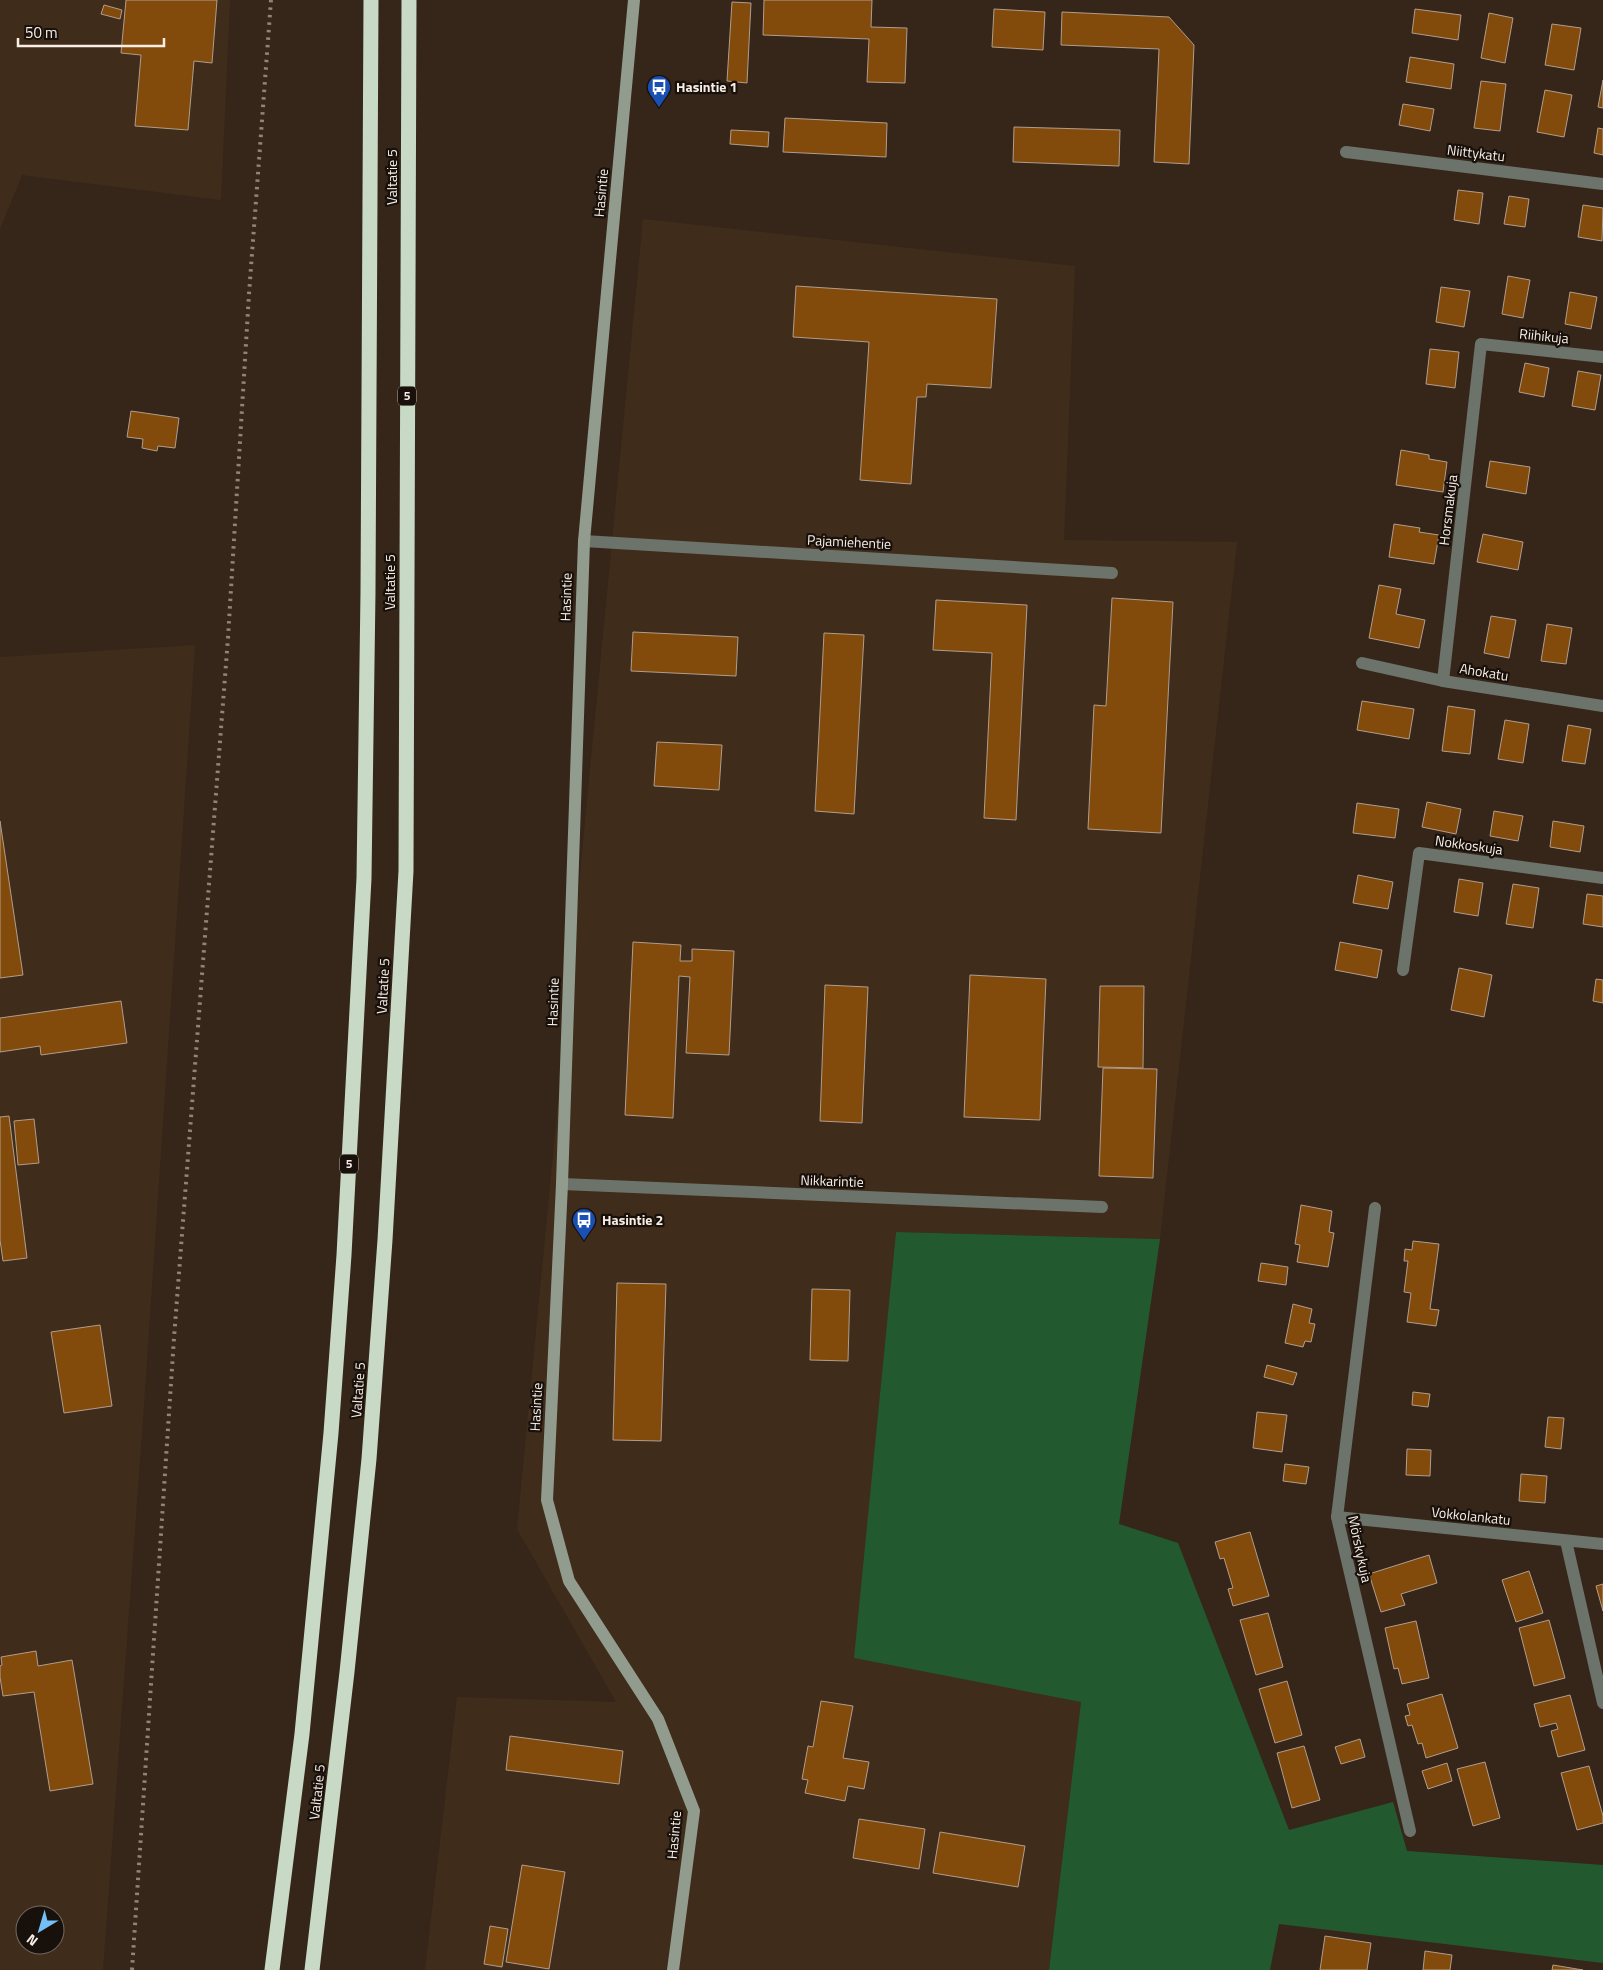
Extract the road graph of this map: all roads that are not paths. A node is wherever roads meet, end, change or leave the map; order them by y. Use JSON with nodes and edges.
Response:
{"nodes":[{"id":1,"x":371,"y":0,"type":"edge"},
{"id":2,"x":409,"y":0,"type":"edge"},
{"id":3,"x":634,"y":0,"type":"edge"},
{"id":4,"x":1346,"y":152,"type":"dead end"},
{"id":5,"x":1603,"y":184,"type":"edge"},
{"id":6,"x":1481,"y":344,"type":"joint"},
{"id":7,"x":1603,"y":357,"type":"edge"},
{"id":8,"x":584,"y":542,"type":"junction"},
{"id":9,"x":1112,"y":573,"type":"dead end"},
{"id":10,"x":1362,"y":663,"type":"dead end"},
{"id":11,"x":1443,"y":680,"type":"junction"},
{"id":12,"x":1603,"y":706,"type":"edge"},
{"id":13,"x":1603,"y":878,"type":"edge"},
{"id":14,"x":1403,"y":970,"type":"dead end"},
{"id":15,"x":562,"y":1184,"type":"junction"},
{"id":16,"x":1102,"y":1207,"type":"dead end"},
{"id":17,"x":1375,"y":1208,"type":"dead end"},
{"id":18,"x":1337,"y":1517,"type":"junction"},
{"id":19,"x":1566,"y":1541,"type":"junction"},
{"id":20,"x":1603,"y":1544,"type":"edge"},
{"id":21,"x":1603,"y":1703,"type":"edge"},
{"id":22,"x":1410,"y":1831,"type":"dead end"},
{"id":23,"x":272,"y":1970,"type":"edge"},
{"id":24,"x":312,"y":1970,"type":"edge"},
{"id":25,"x":673,"y":1970,"type":"edge"}],
"edges":[{"from":1,"to":23,"type":"highway","name":"Valtatie 5","number":"5"},
{"from":2,"to":24,"type":"highway","name":"Valtatie 5","number":"5"},
{"from":3,"to":8,"type":"street","name":"Hasintie"},
{"from":4,"to":5,"type":"street","name":"Niittykatu"},
{"from":6,"to":7,"type":"street","name":"Riihikuja"},
{"from":6,"to":11,"type":"street","name":"Horsmakuja"},
{"from":8,"to":9,"type":"street","name":"Pajamiehentie"},
{"from":8,"to":15,"type":"street","name":"Hasintie"},
{"from":10,"to":11,"type":"street","name":"Ahokatu"},
{"from":11,"to":12,"type":"street","name":"Ahokatu"},
{"from":13,"to":14,"type":"street","name":"Nokkoskuja"},
{"from":15,"to":16,"type":"street","name":"Nikkarintie"},
{"from":15,"to":25,"type":"street","name":"Hasintie"},
{"from":17,"to":18,"type":"street","name":"Mörskykuja"},
{"from":18,"to":19,"type":"street","name":"Vokkolankatu"},
{"from":18,"to":22,"type":"street","name":"Mörskykuja"},
{"from":19,"to":20,"type":"street","name":"Vokkolankatu"},
{"from":19,"to":21,"type":"street"}]}
